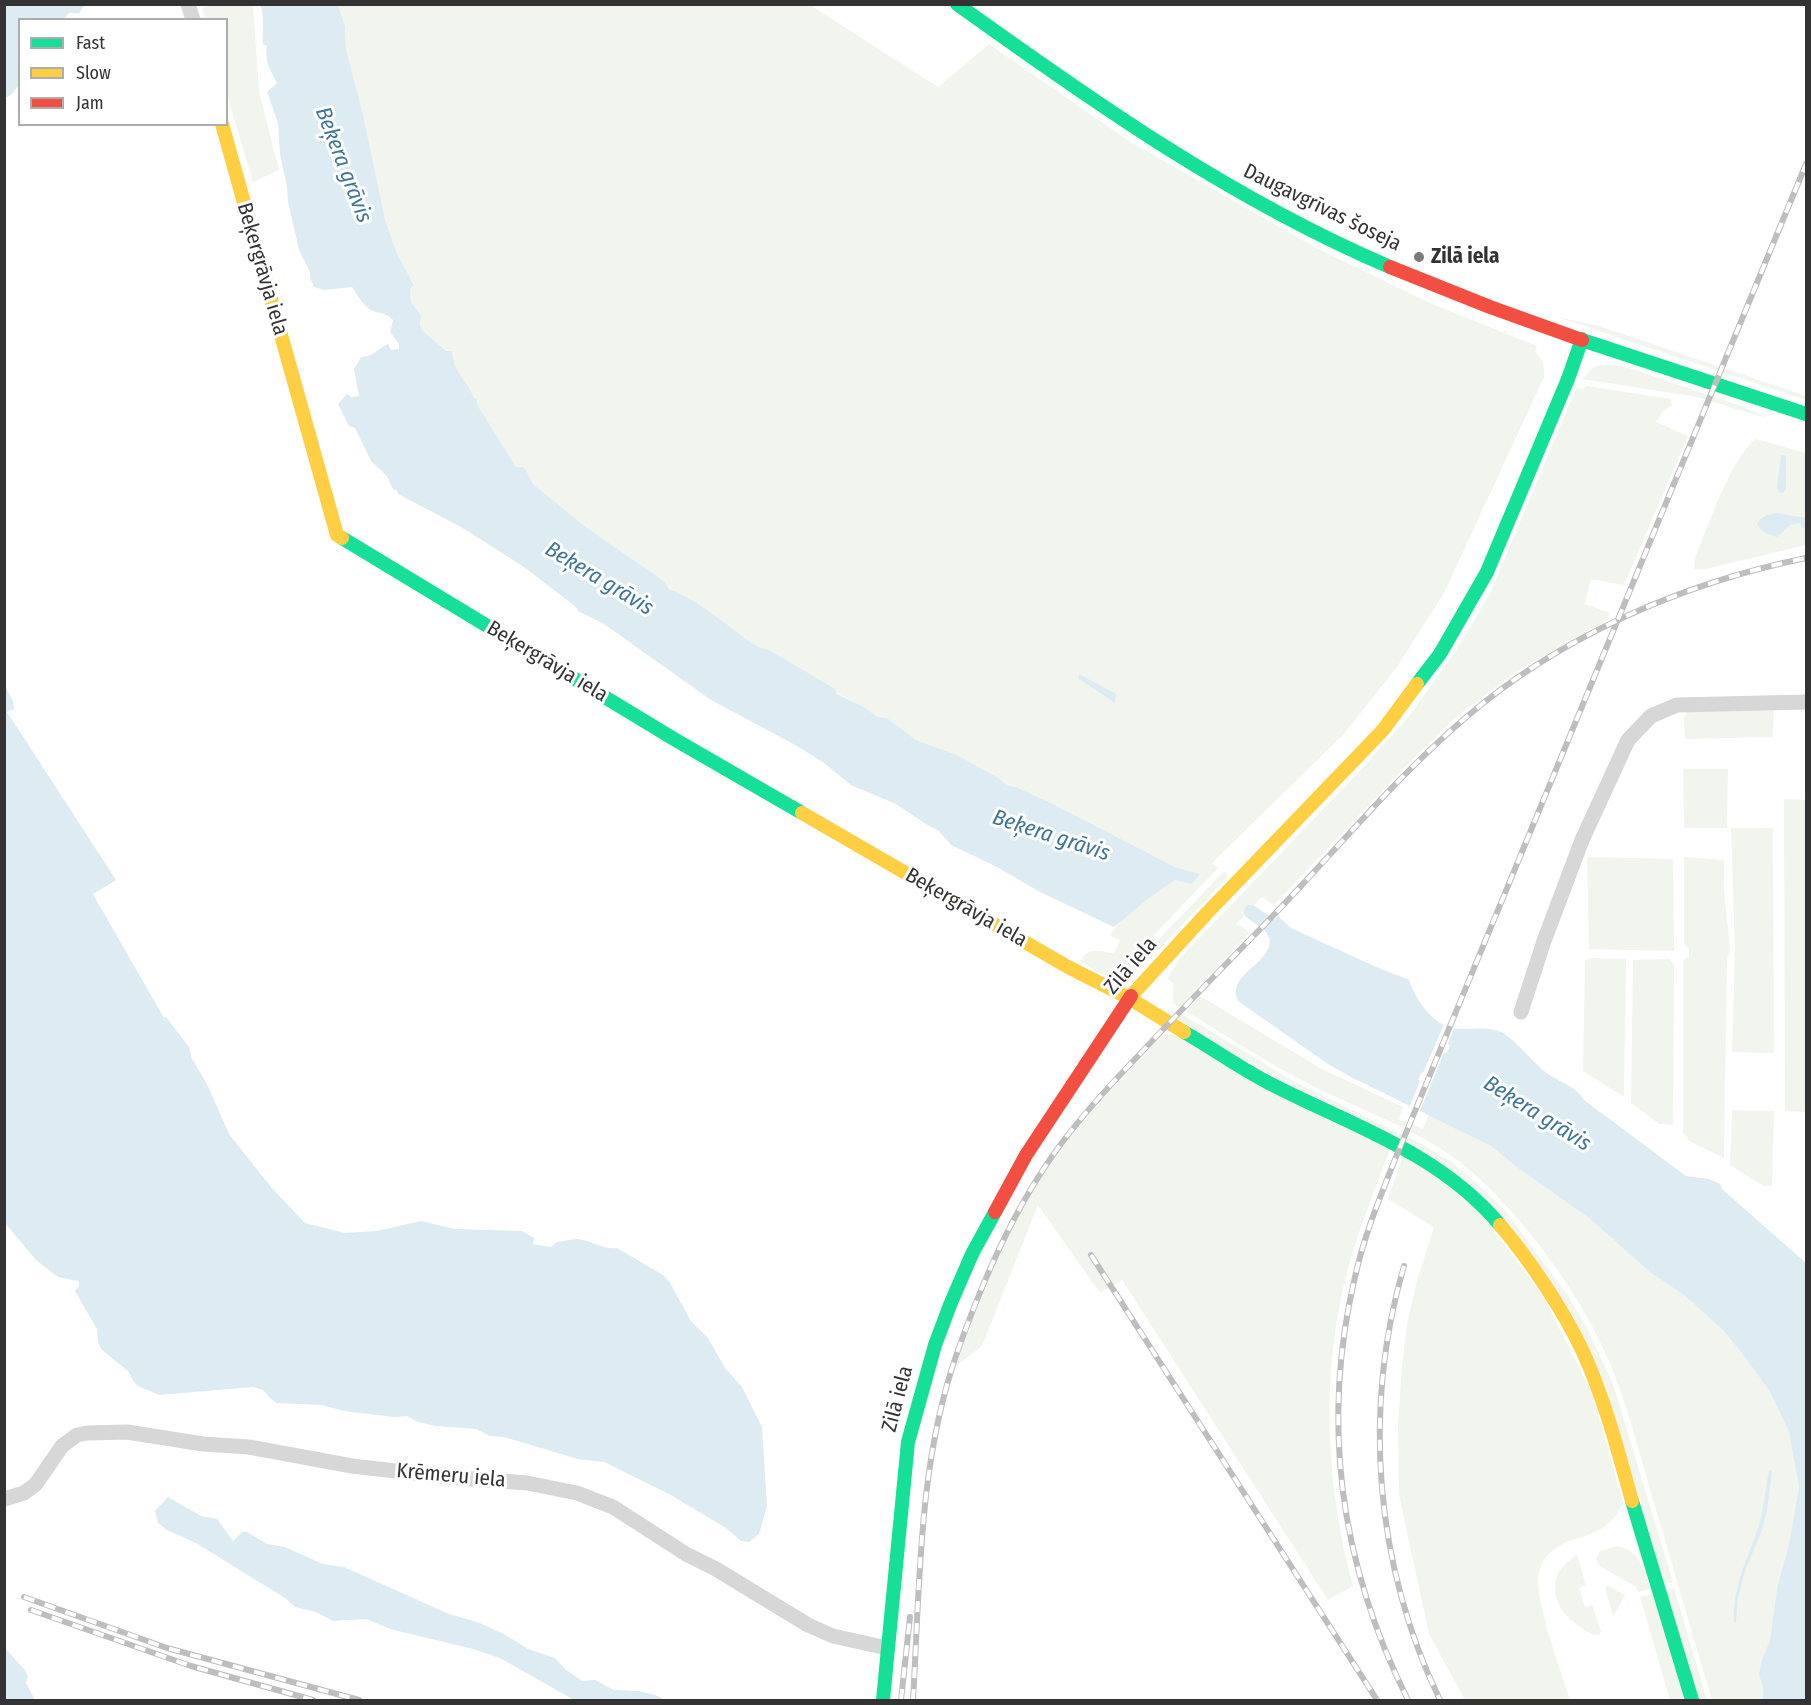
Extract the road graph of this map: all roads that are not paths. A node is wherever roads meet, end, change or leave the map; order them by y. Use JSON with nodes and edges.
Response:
{"nodes":[{"id":1,"x":957,"y":4,"type":"edge"},
{"id":2,"x":223,"y":126,"type":"edge"},
{"id":3,"x":1582,"y":339,"type":"junction"},
{"id":4,"x":1806,"y":414,"type":"edge"},
{"id":5,"x":1806,"y":702,"type":"edge"},
{"id":6,"x":1129,"y":998,"type":"junction"},
{"id":7,"x":1521,"y":1012,"type":"dead end"},
{"id":8,"x":4,"y":1499,"type":"edge"},
{"id":9,"x":887,"y":1648,"type":"junction"},
{"id":10,"x":883,"y":1701,"type":"edge"},
{"id":11,"x":1692,"y":1701,"type":"edge"}],
"edges":[{"from":1,"to":3,"type":"street","name":"Daugavgrīvas šoseja"},
{"from":2,"to":6,"type":"street","name":"Beķergrāvja iela"},
{"from":3,"to":4,"type":"street","name":"Daugavgrīvas šoseja"},
{"from":3,"to":6,"type":"street","name":"Zilā iela"},
{"from":5,"to":7,"type":"street"},
{"from":6,"to":9,"type":"street","name":"Zilā iela"},
{"from":6,"to":11,"type":"street","name":"Beķergrāvja iela"},
{"from":8,"to":9,"type":"street","name":"Krēmeru iela"},
{"from":9,"to":10,"type":"street","name":"Zilā iela"}]}
